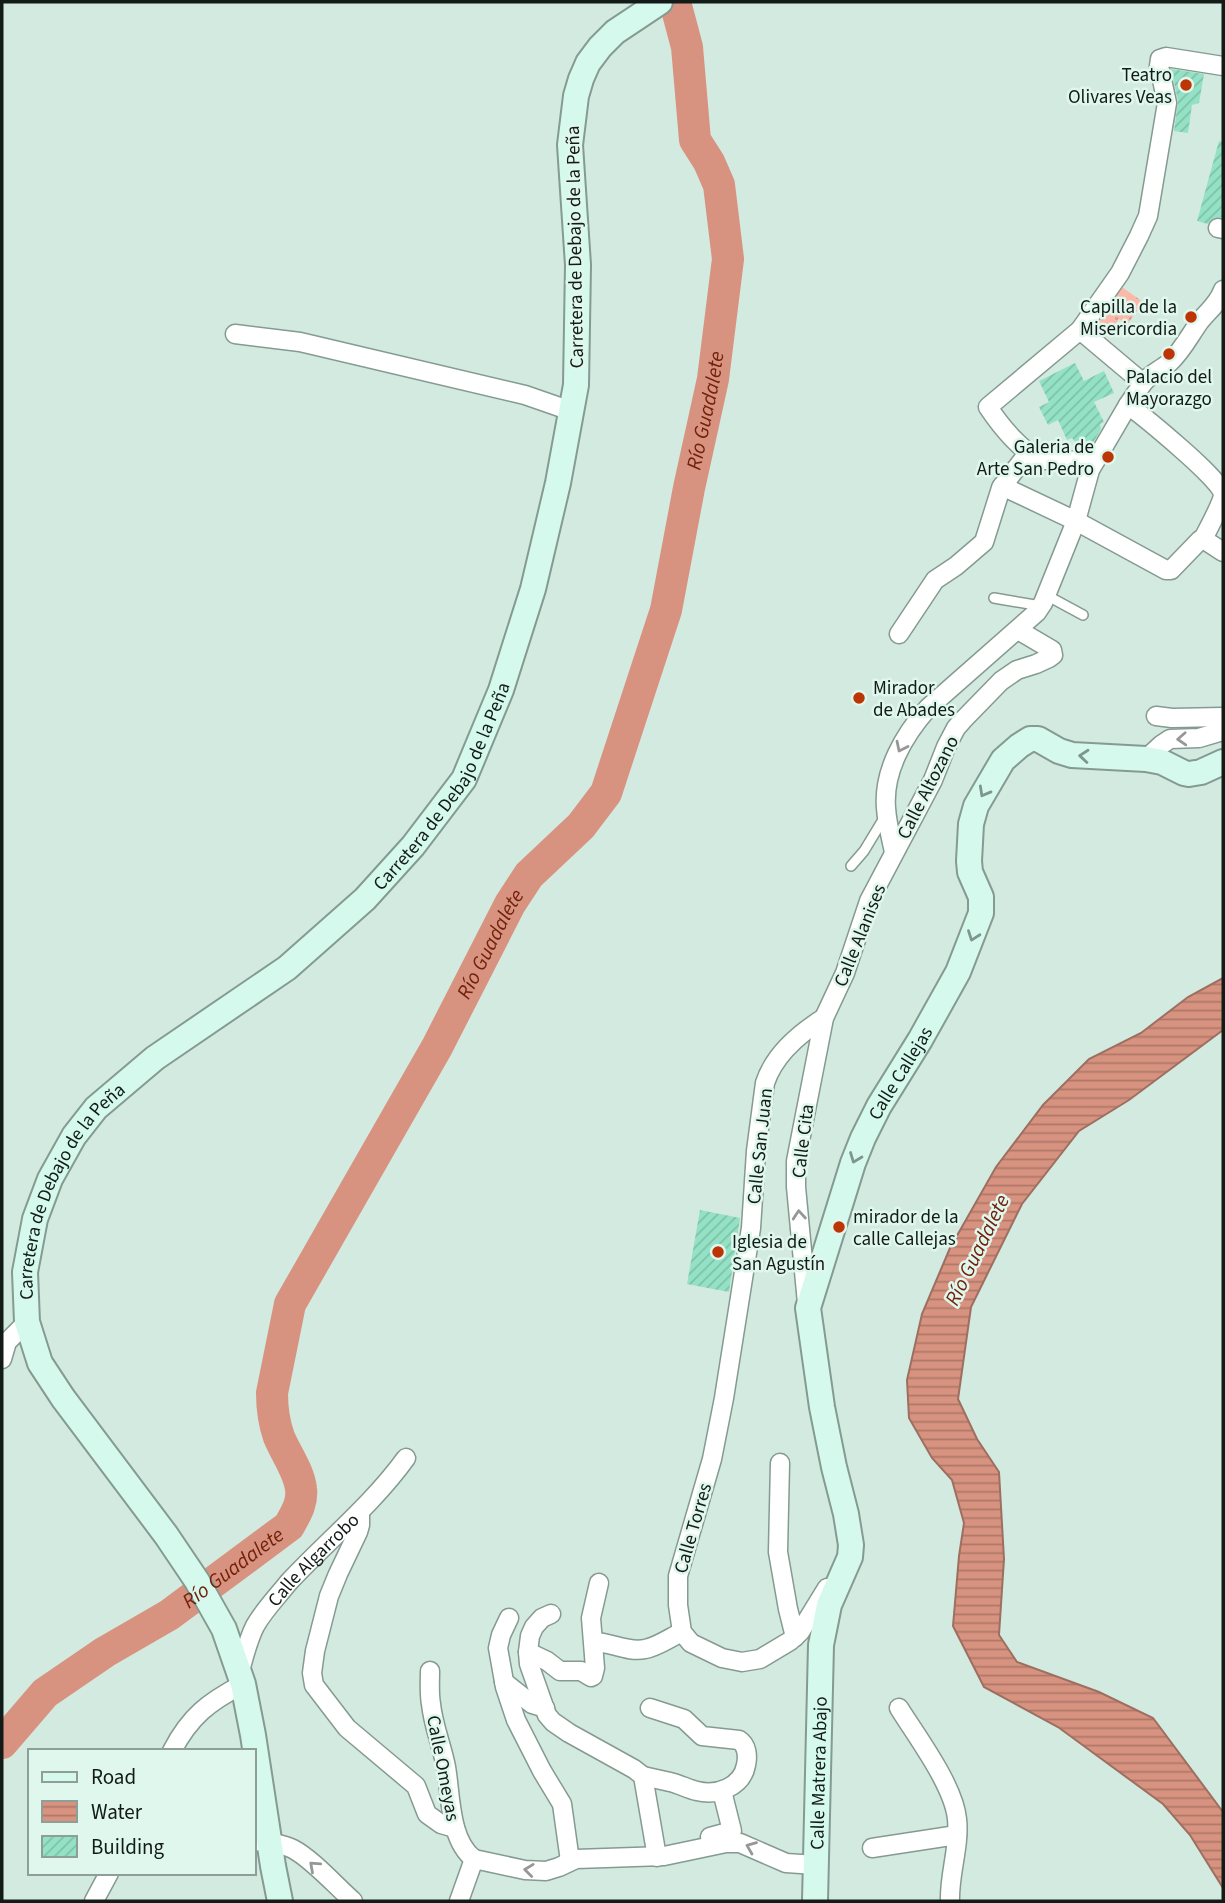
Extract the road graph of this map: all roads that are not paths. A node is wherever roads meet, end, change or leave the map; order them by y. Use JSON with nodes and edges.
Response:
{"nodes":[{"id":1,"x":660,"y":2,"type":"edge"},
{"id":2,"x":1223,"y":65,"type":"edge"},
{"id":3,"x":1223,"y":290,"type":"edge"},
{"id":4,"x":1080,"y":330,"type":"junction"},
{"id":5,"x":235,"y":334,"type":"dead end"},
{"id":6,"x":1143,"y":383,"type":"junction"},
{"id":7,"x":1128,"y":405,"type":"junction"},
{"id":8,"x":571,"y":411,"type":"junction"},
{"id":9,"x":1029,"y":452,"type":"junction"},
{"id":10,"x":1095,"y":461,"type":"junction"},
{"id":11,"x":1002,"y":486,"type":"junction"},
{"id":12,"x":1076,"y":521,"type":"junction"},
{"id":13,"x":1203,"y":539,"type":"junction"},
{"id":14,"x":1223,"y":552,"type":"edge"},
{"id":15,"x":994,"y":598,"type":"dead end"},
{"id":16,"x":1043,"y":601,"type":"junction"},
{"id":17,"x":1083,"y":615,"type":"dead end"},
{"id":18,"x":1018,"y":630,"type":"junction"},
{"id":19,"x":899,"y":634,"type":"dead end"},
{"id":20,"x":1156,"y":716,"type":"dead end"},
{"id":21,"x":1223,"y":717,"type":"edge"},
{"id":22,"x":1223,"y":731,"type":"edge"},
{"id":23,"x":1146,"y":759,"type":"junction"},
{"id":24,"x":1223,"y":762,"type":"edge"},
{"id":25,"x":887,"y":813,"type":"junction"},
{"id":26,"x":894,"y":852,"type":"junction"},
{"id":27,"x":851,"y":866,"type":"dead end"},
{"id":28,"x":824,"y":1018,"type":"junction"},
{"id":29,"x":808,"y":1308,"type":"junction"},
{"id":30,"x":27,"y":1322,"type":"junction"},
{"id":31,"x":733,"y":1339,"type":"joint"},
{"id":32,"x":2,"y":1359,"type":"edge"},
{"id":33,"x":406,"y":1458,"type":"dead end"},
{"id":34,"x":780,"y":1462,"type":"dead end"},
{"id":35,"x":360,"y":1513,"type":"junction"},
{"id":36,"x":844,"y":1571,"type":"junction"},
{"id":37,"x":599,"y":1583,"type":"dead end"},
{"id":38,"x":551,"y":1614,"type":"dead end"},
{"id":39,"x":509,"y":1618,"type":"dead end"},
{"id":40,"x":682,"y":1632,"type":"junction"},
{"id":41,"x":795,"y":1637,"type":"junction"},
{"id":42,"x":594,"y":1642,"type":"junction"},
{"id":43,"x":231,"y":1647,"type":"joint"},
{"id":44,"x":528,"y":1652,"type":"junction"},
{"id":45,"x":429,"y":1671,"type":"dead end"},
{"id":46,"x":242,"y":1678,"type":"junction"},
{"id":47,"x":504,"y":1682,"type":"junction"},
{"id":48,"x":899,"y":1707,"type":"dead end"},
{"id":49,"x":545,"y":1708,"type":"junction"},
{"id":50,"x":650,"y":1708,"type":"dead end"},
{"id":51,"x":173,"y":1749,"type":"edge"},
{"id":52,"x":251,"y":1749,"type":"edge"},
{"id":53,"x":643,"y":1776,"type":"junction"},
{"id":54,"x":729,"y":1787,"type":"junction"},
{"id":55,"x":256,"y":1793,"type":"edge"},
{"id":56,"x":455,"y":1828,"type":"junction"},
{"id":57,"x":957,"y":1835,"type":"junction"},
{"id":58,"x":262,"y":1842,"type":"edge"},
{"id":59,"x":872,"y":1848,"type":"dead end"},
{"id":60,"x":696,"y":1849,"type":"junction"},
{"id":61,"x":657,"y":1857,"type":"junction"},
{"id":62,"x":474,"y":1859,"type":"junction"},
{"id":63,"x":569,"y":1861,"type":"junction"},
{"id":64,"x":816,"y":1865,"type":"junction"},
{"id":65,"x":108,"y":1875,"type":"edge"},
{"id":66,"x":94,"y":1901,"type":"edge"},
{"id":67,"x":280,"y":1901,"type":"edge"},
{"id":68,"x":353,"y":1901,"type":"edge"},
{"id":69,"x":459,"y":1901,"type":"edge"},
{"id":70,"x":815,"y":1901,"type":"edge"},
{"id":71,"x":950,"y":1901,"type":"edge"}],
"edges":[{"from":1,"to":8,"type":"street","name":"Carretera de Debajo de la Peña"},
{"from":2,"to":4,"type":"street"},
{"from":3,"to":6,"type":"street"},
{"from":4,"to":6,"type":"street"},
{"from":4,"to":9,"type":"street"},
{"from":5,"to":8,"type":"street"},
{"from":6,"to":7,"type":"street"},
{"from":7,"to":10,"type":"street"},
{"from":7,"to":13,"type":"street"},
{"from":8,"to":30,"type":"street","name":"Carretera de Debajo de la Peña"},
{"from":9,"to":10,"type":"street"},
{"from":9,"to":11,"type":"street"},
{"from":10,"to":12,"type":"street"},
{"from":11,"to":12,"type":"street"},
{"from":11,"to":19,"type":"street"},
{"from":12,"to":13,"type":"street"},
{"from":12,"to":16,"type":"street"},
{"from":13,"to":14,"type":"street"},
{"from":15,"to":16,"type":"lane"},
{"from":16,"to":17,"type":"lane"},
{"from":16,"to":18,"type":"street"},
{"from":18,"to":25,"type":"street","one_way":true},
{"from":18,"to":26,"type":"street","name":"Calle Altozano"},
{"from":20,"to":21,"type":"street"},
{"from":22,"to":23,"type":"street","one_way":true},
{"from":23,"to":24,"type":"street"},
{"from":23,"to":29,"type":"street","name":"Calle Callejas","one_way":true},
{"from":25,"to":26,"type":"street"},
{"from":25,"to":27,"type":"lane"},
{"from":26,"to":28,"type":"street","name":"Calle Alanises"},
{"from":29,"to":28,"type":"street","name":"Calle Cita","one_way":true},
{"from":28,"to":31,"type":"street","name":"Calle San Juan"},
{"from":29,"to":36,"type":"street","name":"Calle Callejas"},
{"from":30,"to":32,"type":"street"},
{"from":30,"to":43,"type":"street","name":"Carretera de Debajo de la Peña"},
{"from":31,"to":40,"type":"street","name":"Calle Torres"},
{"from":33,"to":35,"type":"street","name":"Calle Algarrobo"},
{"from":34,"to":41,"type":"street"},
{"from":35,"to":46,"type":"street","name":"Calle Algarrobo"},
{"from":35,"to":56,"type":"street"},
{"from":36,"to":41,"type":"street"},
{"from":36,"to":64,"type":"street","name":"Calle Matrera Abajo"},
{"from":37,"to":42,"type":"street"},
{"from":38,"to":44,"type":"street"},
{"from":39,"to":47,"type":"street"},
{"from":40,"to":41,"type":"street"},
{"from":40,"to":42,"type":"street"},
{"from":42,"to":44,"type":"street"},
{"from":43,"to":46,"type":"street","name":"Calle Algarrobo"},
{"from":44,"to":49,"type":"street"},
{"from":45,"to":56,"type":"street","name":"Calle Omeyas"},
{"from":46,"to":51,"type":"street"},
{"from":46,"to":52,"type":"street","name":"Calle Algarrobo"},
{"from":47,"to":49,"type":"street"},
{"from":47,"to":63,"type":"street"},
{"from":48,"to":57,"type":"street"},
{"from":49,"to":53,"type":"street"},
{"from":50,"to":54,"type":"street"},
{"from":53,"to":54,"type":"street"},
{"from":53,"to":61,"type":"street"},
{"from":54,"to":60,"type":"street"},
{"from":55,"to":58,"type":"street","name":"Calle Algarrobo"},
{"from":56,"to":62,"type":"street","name":"Calle Omeyas"},
{"from":57,"to":59,"type":"street"},
{"from":57,"to":71,"type":"street"},
{"from":58,"to":67,"type":"street","name":"Calle Algarrobo"},
{"from":68,"to":58,"type":"street","one_way":true},
{"from":60,"to":61,"type":"street"},
{"from":64,"to":60,"type":"street","one_way":true},
{"from":61,"to":63,"type":"street"},
{"from":63,"to":62,"type":"street","one_way":true},
{"from":62,"to":69,"type":"street"},
{"from":64,"to":70,"type":"street","name":"Calle Matrera Abajo"},
{"from":65,"to":66,"type":"street"}]}
